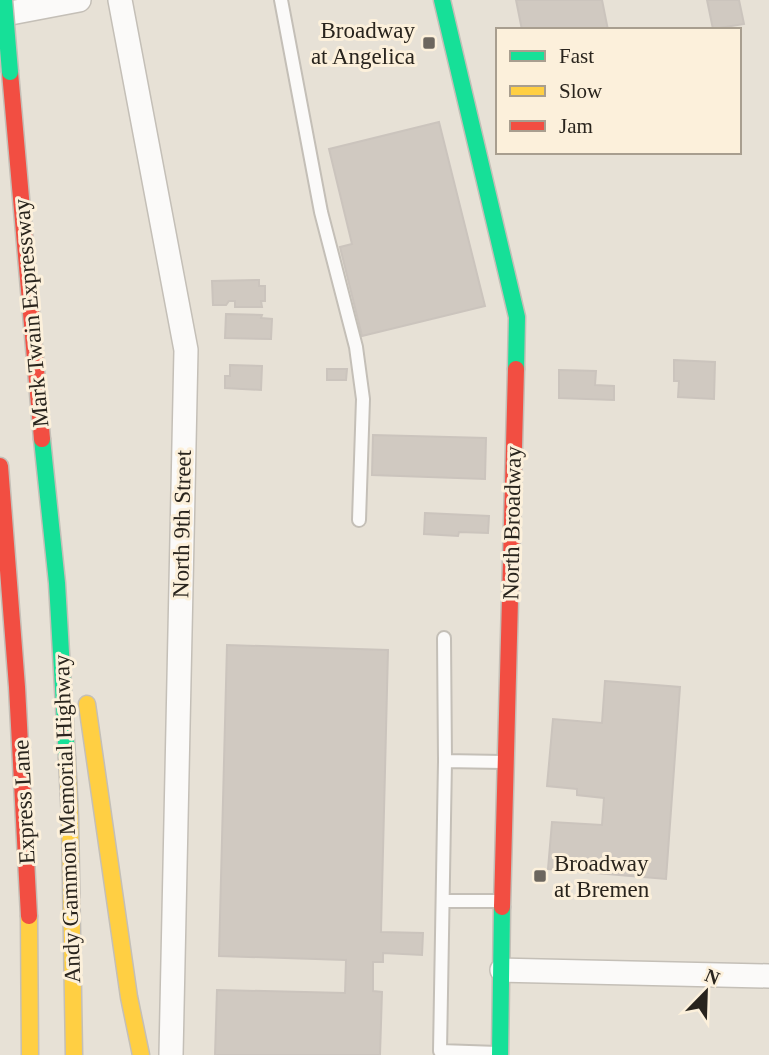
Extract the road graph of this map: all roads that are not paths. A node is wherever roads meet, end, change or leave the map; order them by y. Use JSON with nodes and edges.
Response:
{"nodes":[{"id":1,"x":4,"y":0,"type":"edge"},
{"id":2,"x":79,"y":0,"type":"edge"},
{"id":3,"x":120,"y":0,"type":"edge"},
{"id":4,"x":281,"y":0,"type":"edge"},
{"id":5,"x":442,"y":0,"type":"edge"},
{"id":6,"x":0,"y":15,"type":"edge"},
{"id":7,"x":0,"y":466,"type":"edge"},
{"id":8,"x":359,"y":520,"type":"dead end"},
{"id":9,"x":57,"y":583,"type":"junction"},
{"id":10,"x":444,"y":638,"type":"dead end"},
{"id":11,"x":78,"y":654,"type":"dead end"},
{"id":12,"x":85,"y":692,"type":"dead end"},
{"id":13,"x":446,"y":761,"type":"junction"},
{"id":14,"x":506,"y":762,"type":"junction"},
{"id":15,"x":443,"y":901,"type":"junction"},
{"id":16,"x":502,"y":901,"type":"junction"},
{"id":17,"x":502,"y":970,"type":"junction"},
{"id":18,"x":769,"y":976,"type":"edge"},
{"id":19,"x":440,"y":1053,"type":"edge"},
{"id":20,"x":500,"y":1054,"type":"edge"},
{"id":21,"x":30,"y":1055,"type":"edge"},
{"id":22,"x":74,"y":1055,"type":"edge"},
{"id":23,"x":141,"y":1055,"type":"edge"},
{"id":24,"x":171,"y":1055,"type":"edge"}],
"edges":[{"from":1,"to":9,"type":"main road","name":"Mark Twain Expressway","bridge":true},
{"from":2,"to":6,"type":"street"},
{"from":3,"to":24,"type":"street","name":"North 9th Street"},
{"from":4,"to":8,"type":"lane"},
{"from":5,"to":14,"type":"main road","name":"North Broadway"},
{"from":7,"to":21,"type":"main road","name":"Express Lane"},
{"from":9,"to":11,"type":"main road"},
{"from":9,"to":22,"type":"main road","name":"Andy Gammon Memorial Highway"},
{"from":10,"to":13,"type":"lane"},
{"from":12,"to":23,"type":"main road"},
{"from":13,"to":14,"type":"lane"},
{"from":13,"to":15,"type":"lane"},
{"from":14,"to":16,"type":"main road","name":"North Broadway"},
{"from":15,"to":16,"type":"lane"},
{"from":15,"to":19,"type":"lane"},
{"from":16,"to":17,"type":"main road","name":"North Broadway"},
{"from":17,"to":18,"type":"street"},
{"from":17,"to":20,"type":"main road","name":"North Broadway"},
{"from":19,"to":20,"type":"lane"}]}
